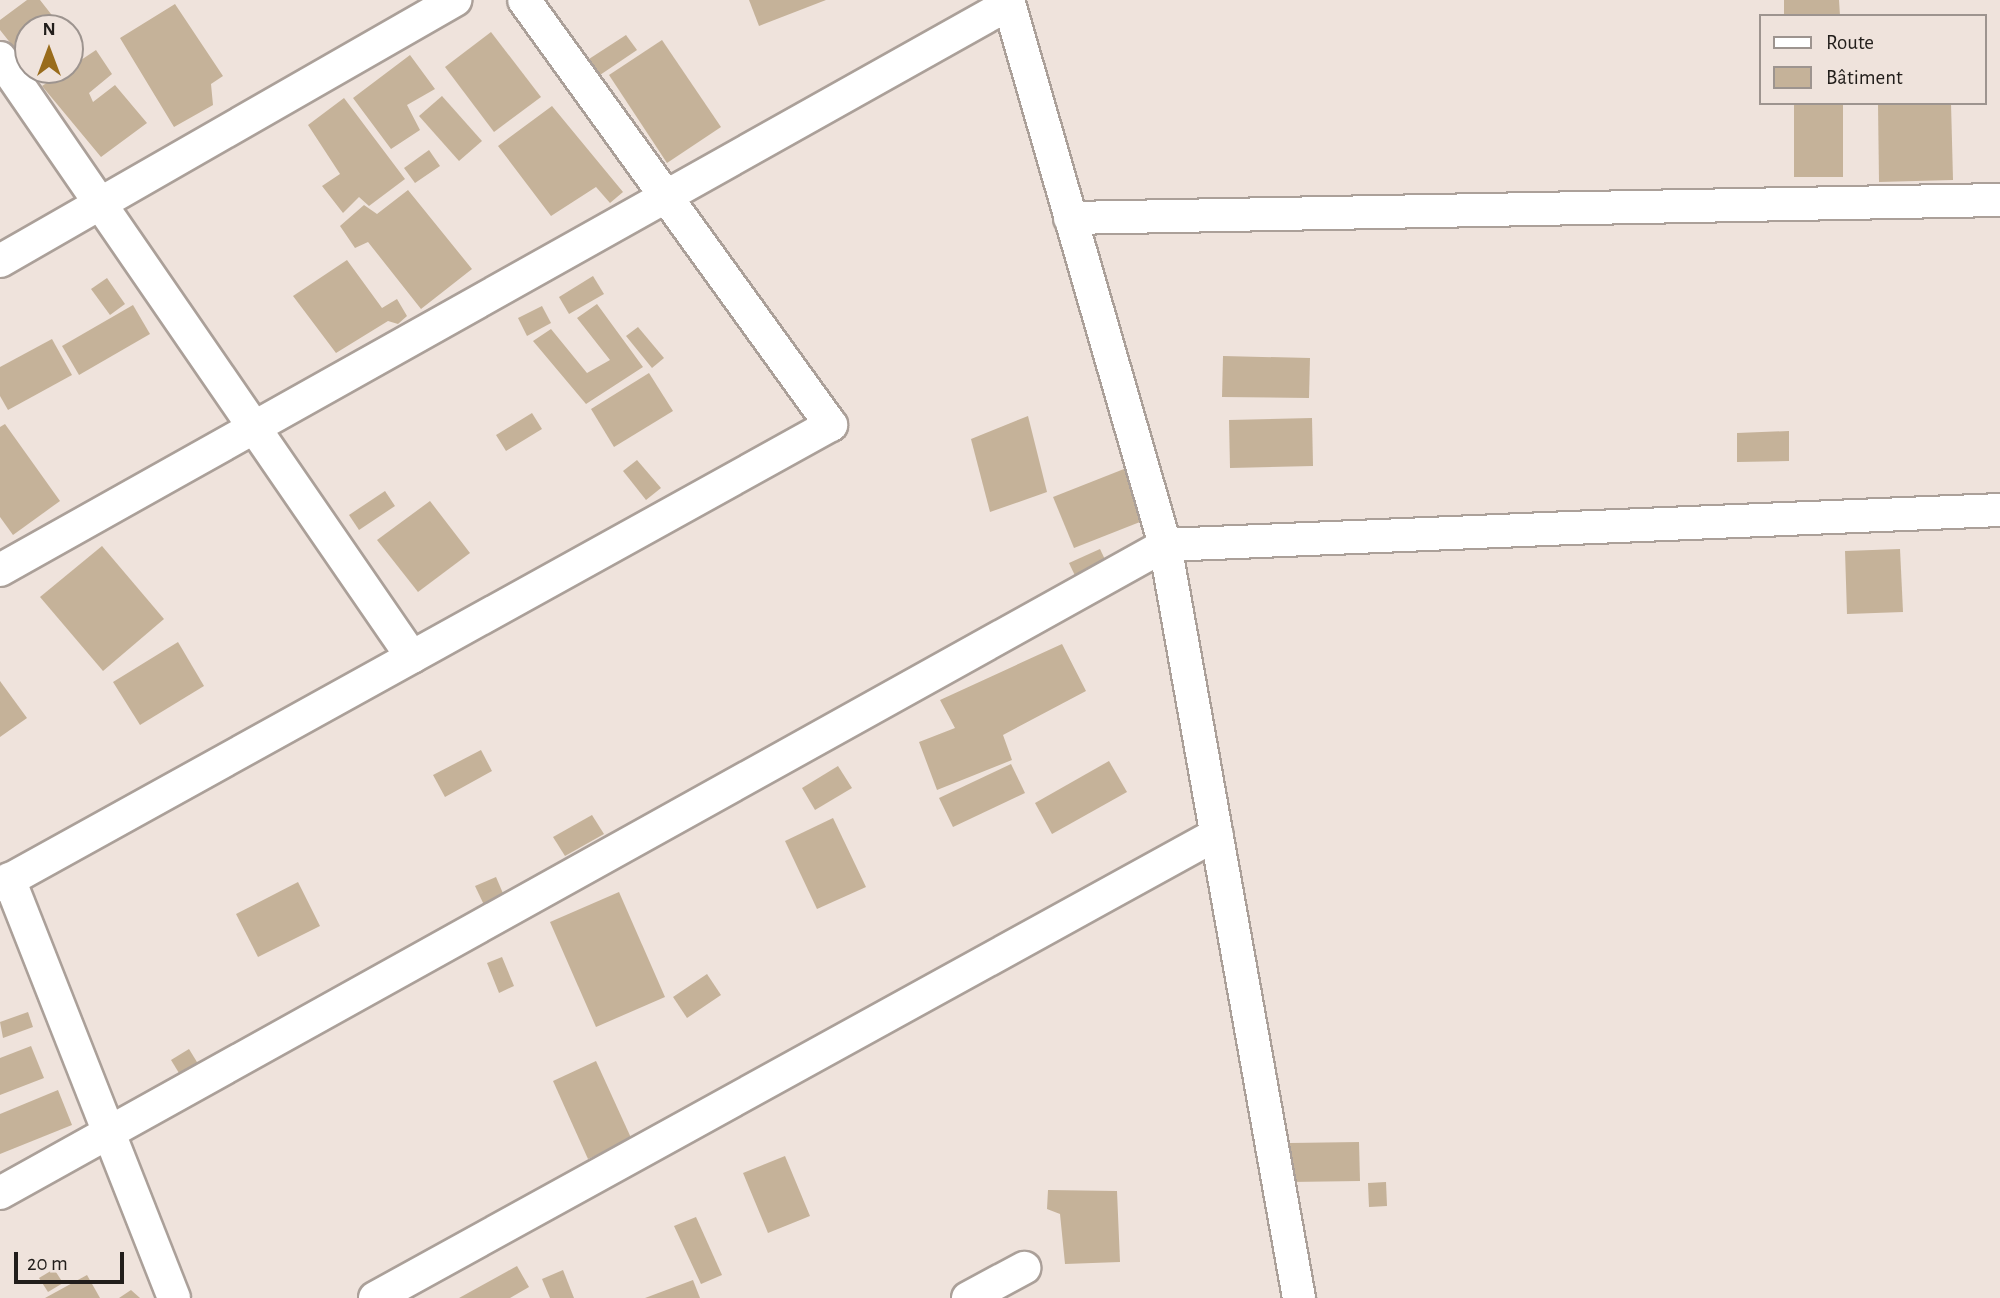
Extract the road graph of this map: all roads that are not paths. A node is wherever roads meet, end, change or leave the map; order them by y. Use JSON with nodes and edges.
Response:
{"nodes":[{"id":1,"x":455,"y":0,"type":"edge"},
{"id":2,"x":524,"y":0,"type":"edge"},
{"id":3,"x":1008,"y":2,"type":"edge"},
{"id":4,"x":0,"y":58,"type":"edge"},
{"id":5,"x":666,"y":196,"type":"junction"},
{"id":6,"x":2000,"y":200,"type":"edge"},
{"id":7,"x":100,"y":204,"type":"junction"},
{"id":8,"x":1070,"y":218,"type":"junction"},
{"id":9,"x":0,"y":261,"type":"edge"},
{"id":10,"x":254,"y":428,"type":"junction"},
{"id":11,"x":2000,"y":510,"type":"edge"},
{"id":12,"x":1165,"y":545,"type":"junction"},
{"id":13,"x":0,"y":570,"type":"edge"},
{"id":14,"x":412,"y":657,"type":"junction"},
{"id":15,"x":1217,"y":834,"type":"junction"},
{"id":16,"x":5,"y":882,"type":"edge"},
{"id":17,"x":108,"y":1133,"type":"junction"},
{"id":18,"x":0,"y":1193,"type":"edge"},
{"id":19,"x":1024,"y":1268,"type":"dead end"},
{"id":20,"x":174,"y":1298,"type":"edge"},
{"id":21,"x":375,"y":1298,"type":"edge"},
{"id":22,"x":968,"y":1298,"type":"edge"},
{"id":23,"x":1299,"y":1298,"type":"edge"}],
"edges":[{"from":1,"to":7,"type":"street"},
{"from":2,"to":5,"type":"street"},
{"from":3,"to":5,"type":"street"},
{"from":3,"to":8,"type":"street"},
{"from":4,"to":7,"type":"street"},
{"from":5,"to":10,"type":"street"},
{"from":5,"to":14,"type":"street"},
{"from":6,"to":8,"type":"street"},
{"from":7,"to":9,"type":"street"},
{"from":7,"to":10,"type":"street"},
{"from":8,"to":12,"type":"street"},
{"from":10,"to":13,"type":"street"},
{"from":10,"to":14,"type":"street"},
{"from":11,"to":12,"type":"street"},
{"from":12,"to":15,"type":"street"},
{"from":12,"to":17,"type":"street"},
{"from":14,"to":16,"type":"street"},
{"from":15,"to":21,"type":"street"},
{"from":15,"to":23,"type":"street"},
{"from":16,"to":17,"type":"street"},
{"from":17,"to":18,"type":"street"},
{"from":17,"to":20,"type":"street"},
{"from":19,"to":22,"type":"street"}]}
